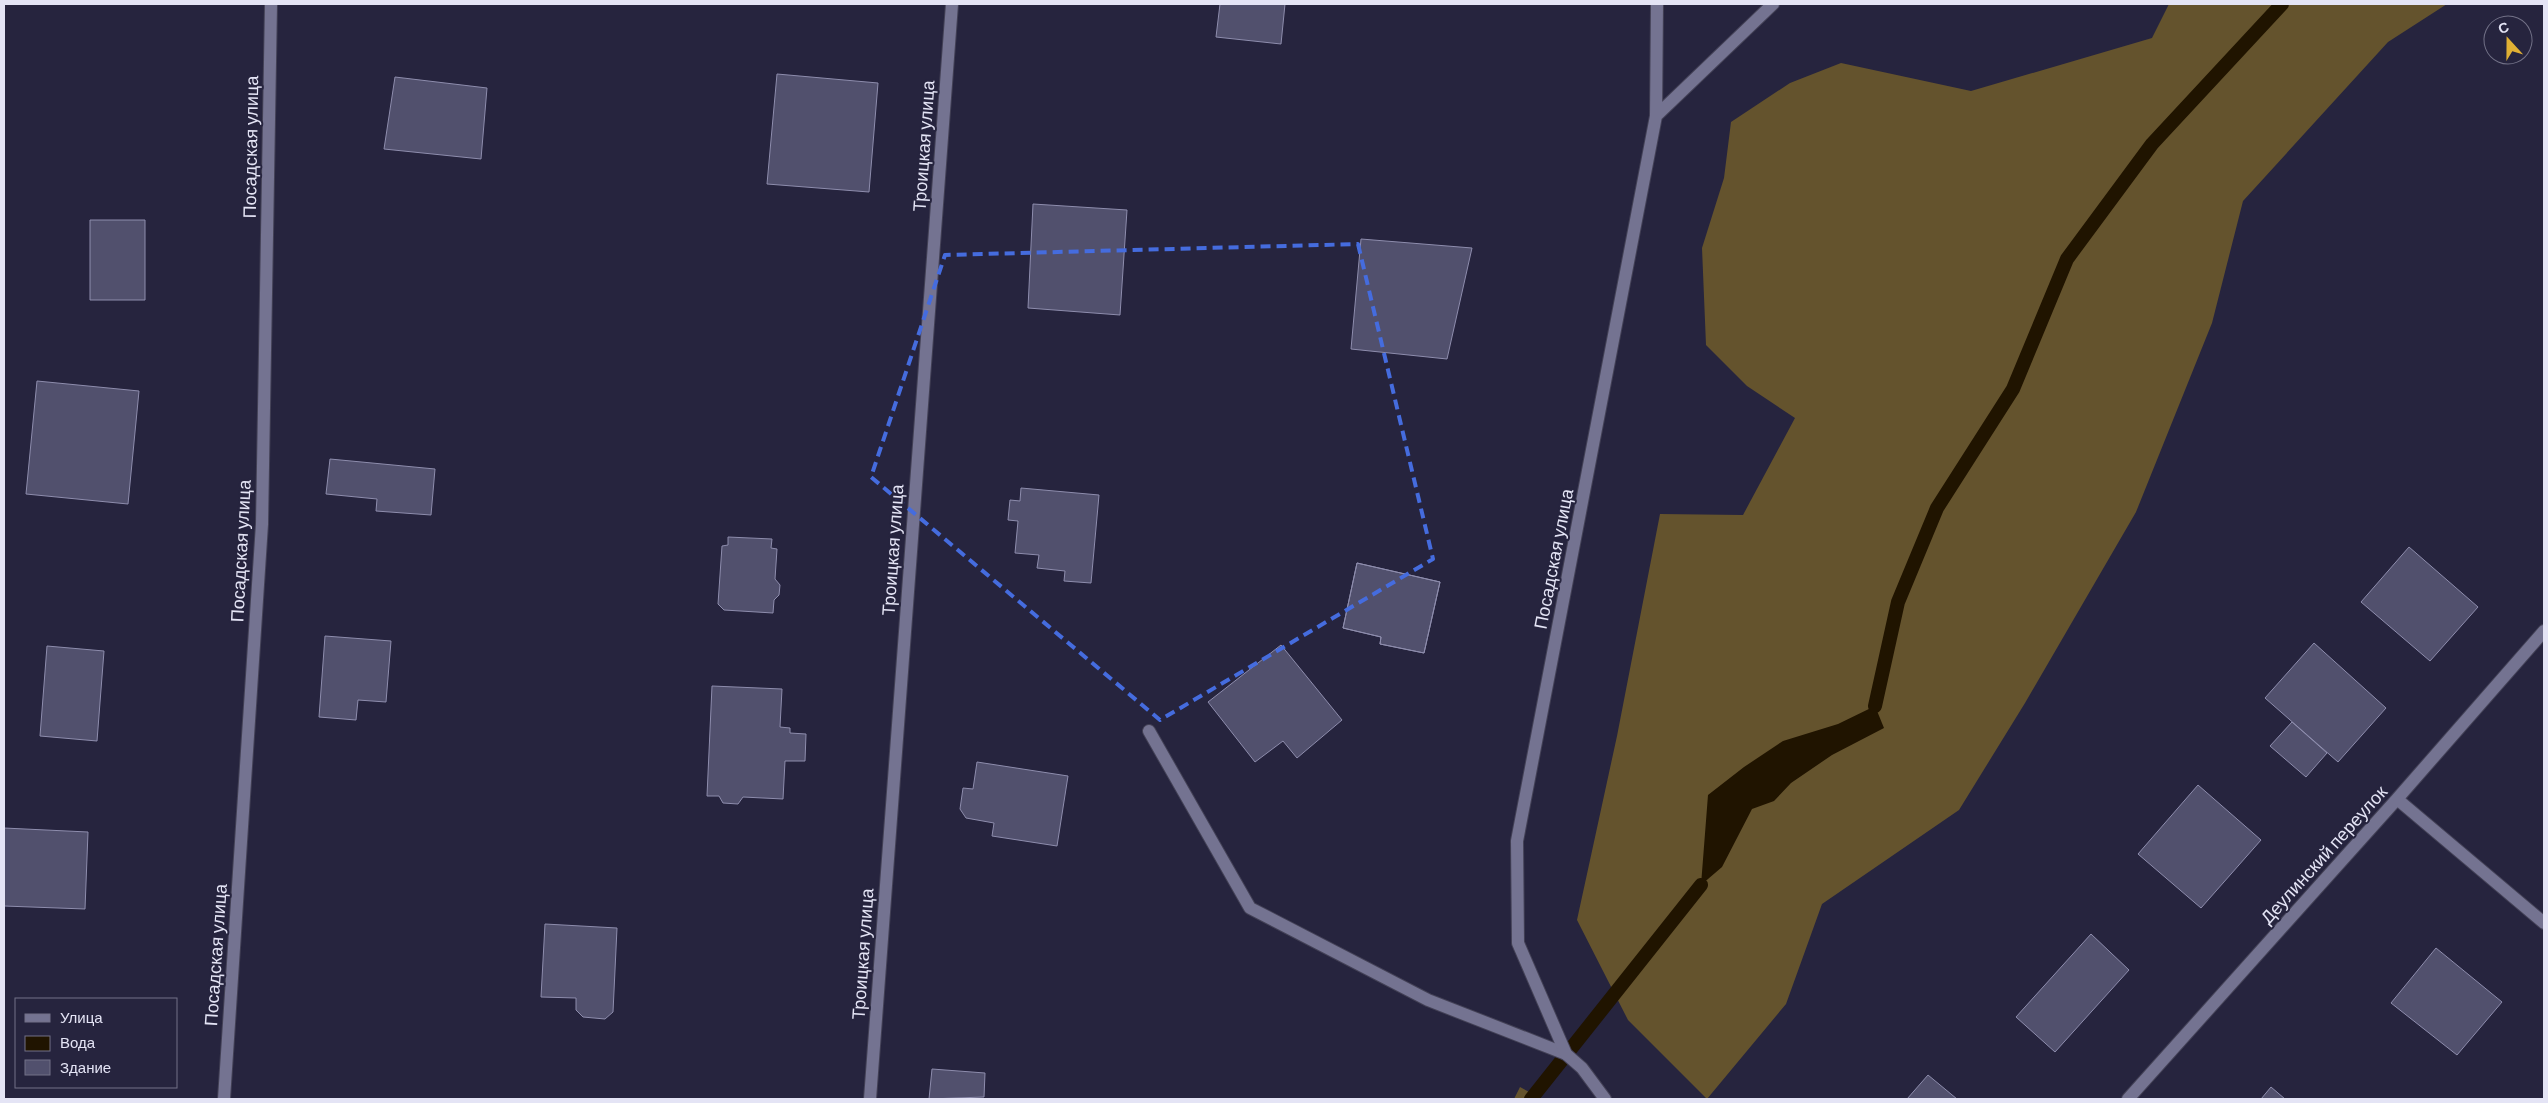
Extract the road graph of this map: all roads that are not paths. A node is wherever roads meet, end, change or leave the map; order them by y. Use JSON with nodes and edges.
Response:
{"nodes":[{"id":1,"x":271,"y":4,"type":"edge"},
{"id":2,"x":952,"y":4,"type":"edge"},
{"id":3,"x":1657,"y":4,"type":"edge"},
{"id":4,"x":1773,"y":4,"type":"edge"},
{"id":5,"x":1656,"y":116,"type":"junction"},
{"id":6,"x":2544,"y":631,"type":"edge"},
{"id":7,"x":1149,"y":731,"type":"dead end"},
{"id":8,"x":2397,"y":800,"type":"junction"},
{"id":9,"x":2544,"y":923,"type":"edge"},
{"id":10,"x":1566,"y":1054,"type":"junction"},
{"id":11,"x":224,"y":1099,"type":"edge"},
{"id":12,"x":870,"y":1099,"type":"edge"},
{"id":13,"x":1605,"y":1099,"type":"edge"},
{"id":14,"x":2128,"y":1099,"type":"edge"}],
"edges":[{"from":1,"to":11,"type":"street","name":"Посадская улица"},
{"from":2,"to":12,"type":"street","name":"Троицкая улица"},
{"from":3,"to":5,"type":"street","name":"Посадская улица"},
{"from":4,"to":5,"type":"street"},
{"from":5,"to":10,"type":"street","name":"Посадская улица"},
{"from":6,"to":8,"type":"street","name":"Деулинский переулок"},
{"from":7,"to":10,"type":"street"},
{"from":8,"to":9,"type":"street"},
{"from":8,"to":14,"type":"street","name":"Деулинский переулок"},
{"from":10,"to":13,"type":"street","name":"Посадская улица"}]}
